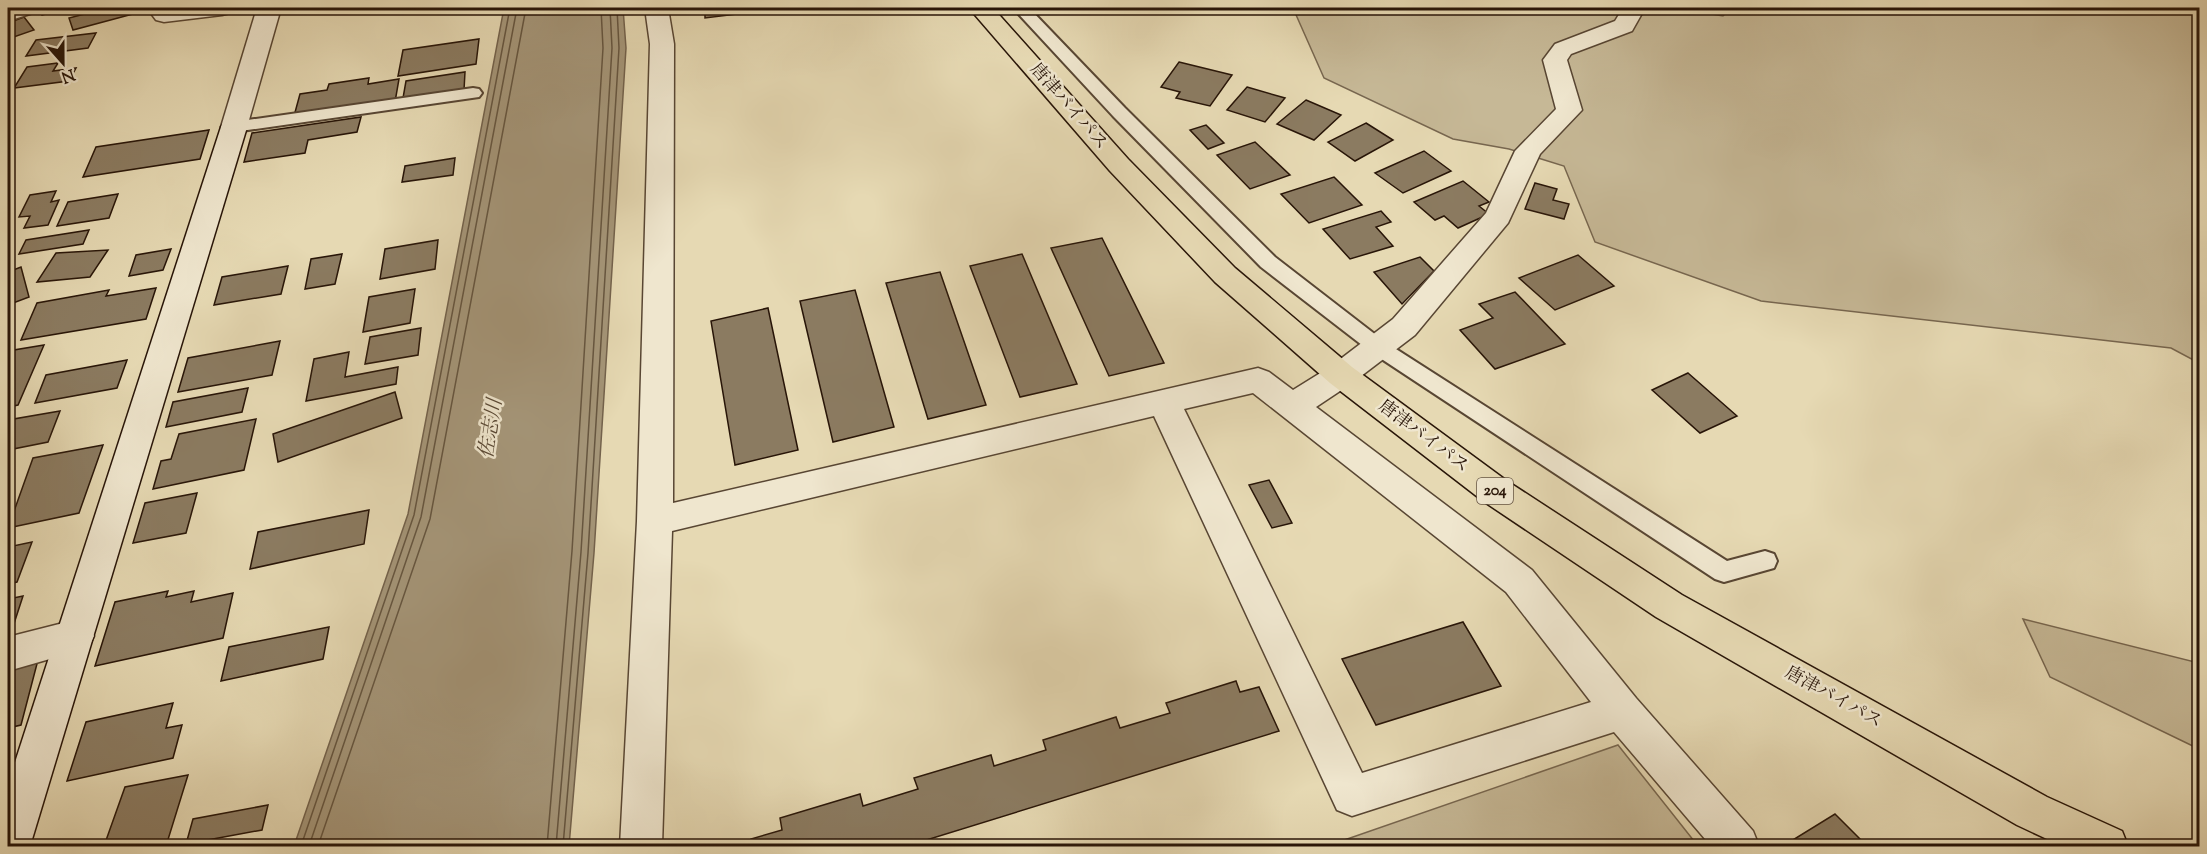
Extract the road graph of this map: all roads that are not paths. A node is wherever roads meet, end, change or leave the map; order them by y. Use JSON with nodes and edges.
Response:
{"nodes":[{"id":1,"x":25,"y":8,"type":"edge"},
{"id":2,"x":159,"y":8,"type":"edge"},
{"id":3,"x":222,"y":8,"type":"edge"},
{"id":4,"x":269,"y":8,"type":"edge"},
{"id":5,"x":657,"y":8,"type":"edge"},
{"id":6,"x":981,"y":8,"type":"edge"},
{"id":7,"x":1021,"y":8,"type":"edge"},
{"id":8,"x":1634,"y":8,"type":"edge"},
{"id":9,"x":8,"y":14,"type":"edge"},
{"id":10,"x":473,"y":93,"type":"dead end"},
{"id":11,"x":234,"y":127,"type":"junction"},
{"id":12,"x":1378,"y":347,"type":"junction"},
{"id":13,"x":1341,"y":375,"type":"junction"},
{"id":14,"x":1164,"y":402,"type":"junction"},
{"id":15,"x":1292,"y":406,"type":"junction"},
{"id":16,"x":656,"y":521,"type":"junction"},
{"id":17,"x":1765,"y":561,"type":"dead end"},
{"id":18,"x":75,"y":636,"type":"junction"},
{"id":19,"x":8,"y":654,"type":"edge"},
{"id":20,"x":1622,"y":711,"type":"junction"},
{"id":21,"x":9,"y":846,"type":"edge"},
{"id":22,"x":641,"y":846,"type":"edge"},
{"id":23,"x":1738,"y":846,"type":"edge"},
{"id":24,"x":2107,"y":846,"type":"edge"}],
"edges":[{"from":1,"to":9,"type":"street"},
{"from":2,"to":3,"type":"street"},
{"from":4,"to":11,"type":"street"},
{"from":5,"to":16,"type":"street"},
{"from":6,"to":13,"type":"highway","name":"唐津バイパス","number":"204"},
{"from":7,"to":12,"type":"lane"},
{"from":8,"to":12,"type":"street"},
{"from":10,"to":11,"type":"lane"},
{"from":11,"to":18,"type":"street"},
{"from":12,"to":13,"type":"street"},
{"from":12,"to":17,"type":"lane"},
{"from":13,"to":15,"type":"street"},
{"from":13,"to":24,"type":"highway","name":"唐津バイパス","number":"204"},
{"from":14,"to":15,"type":"street"},
{"from":14,"to":16,"type":"street"},
{"from":14,"to":20,"type":"street"},
{"from":15,"to":20,"type":"street"},
{"from":16,"to":22,"type":"street"},
{"from":18,"to":19,"type":"street"},
{"from":18,"to":21,"type":"street"},
{"from":20,"to":23,"type":"street"}]}
